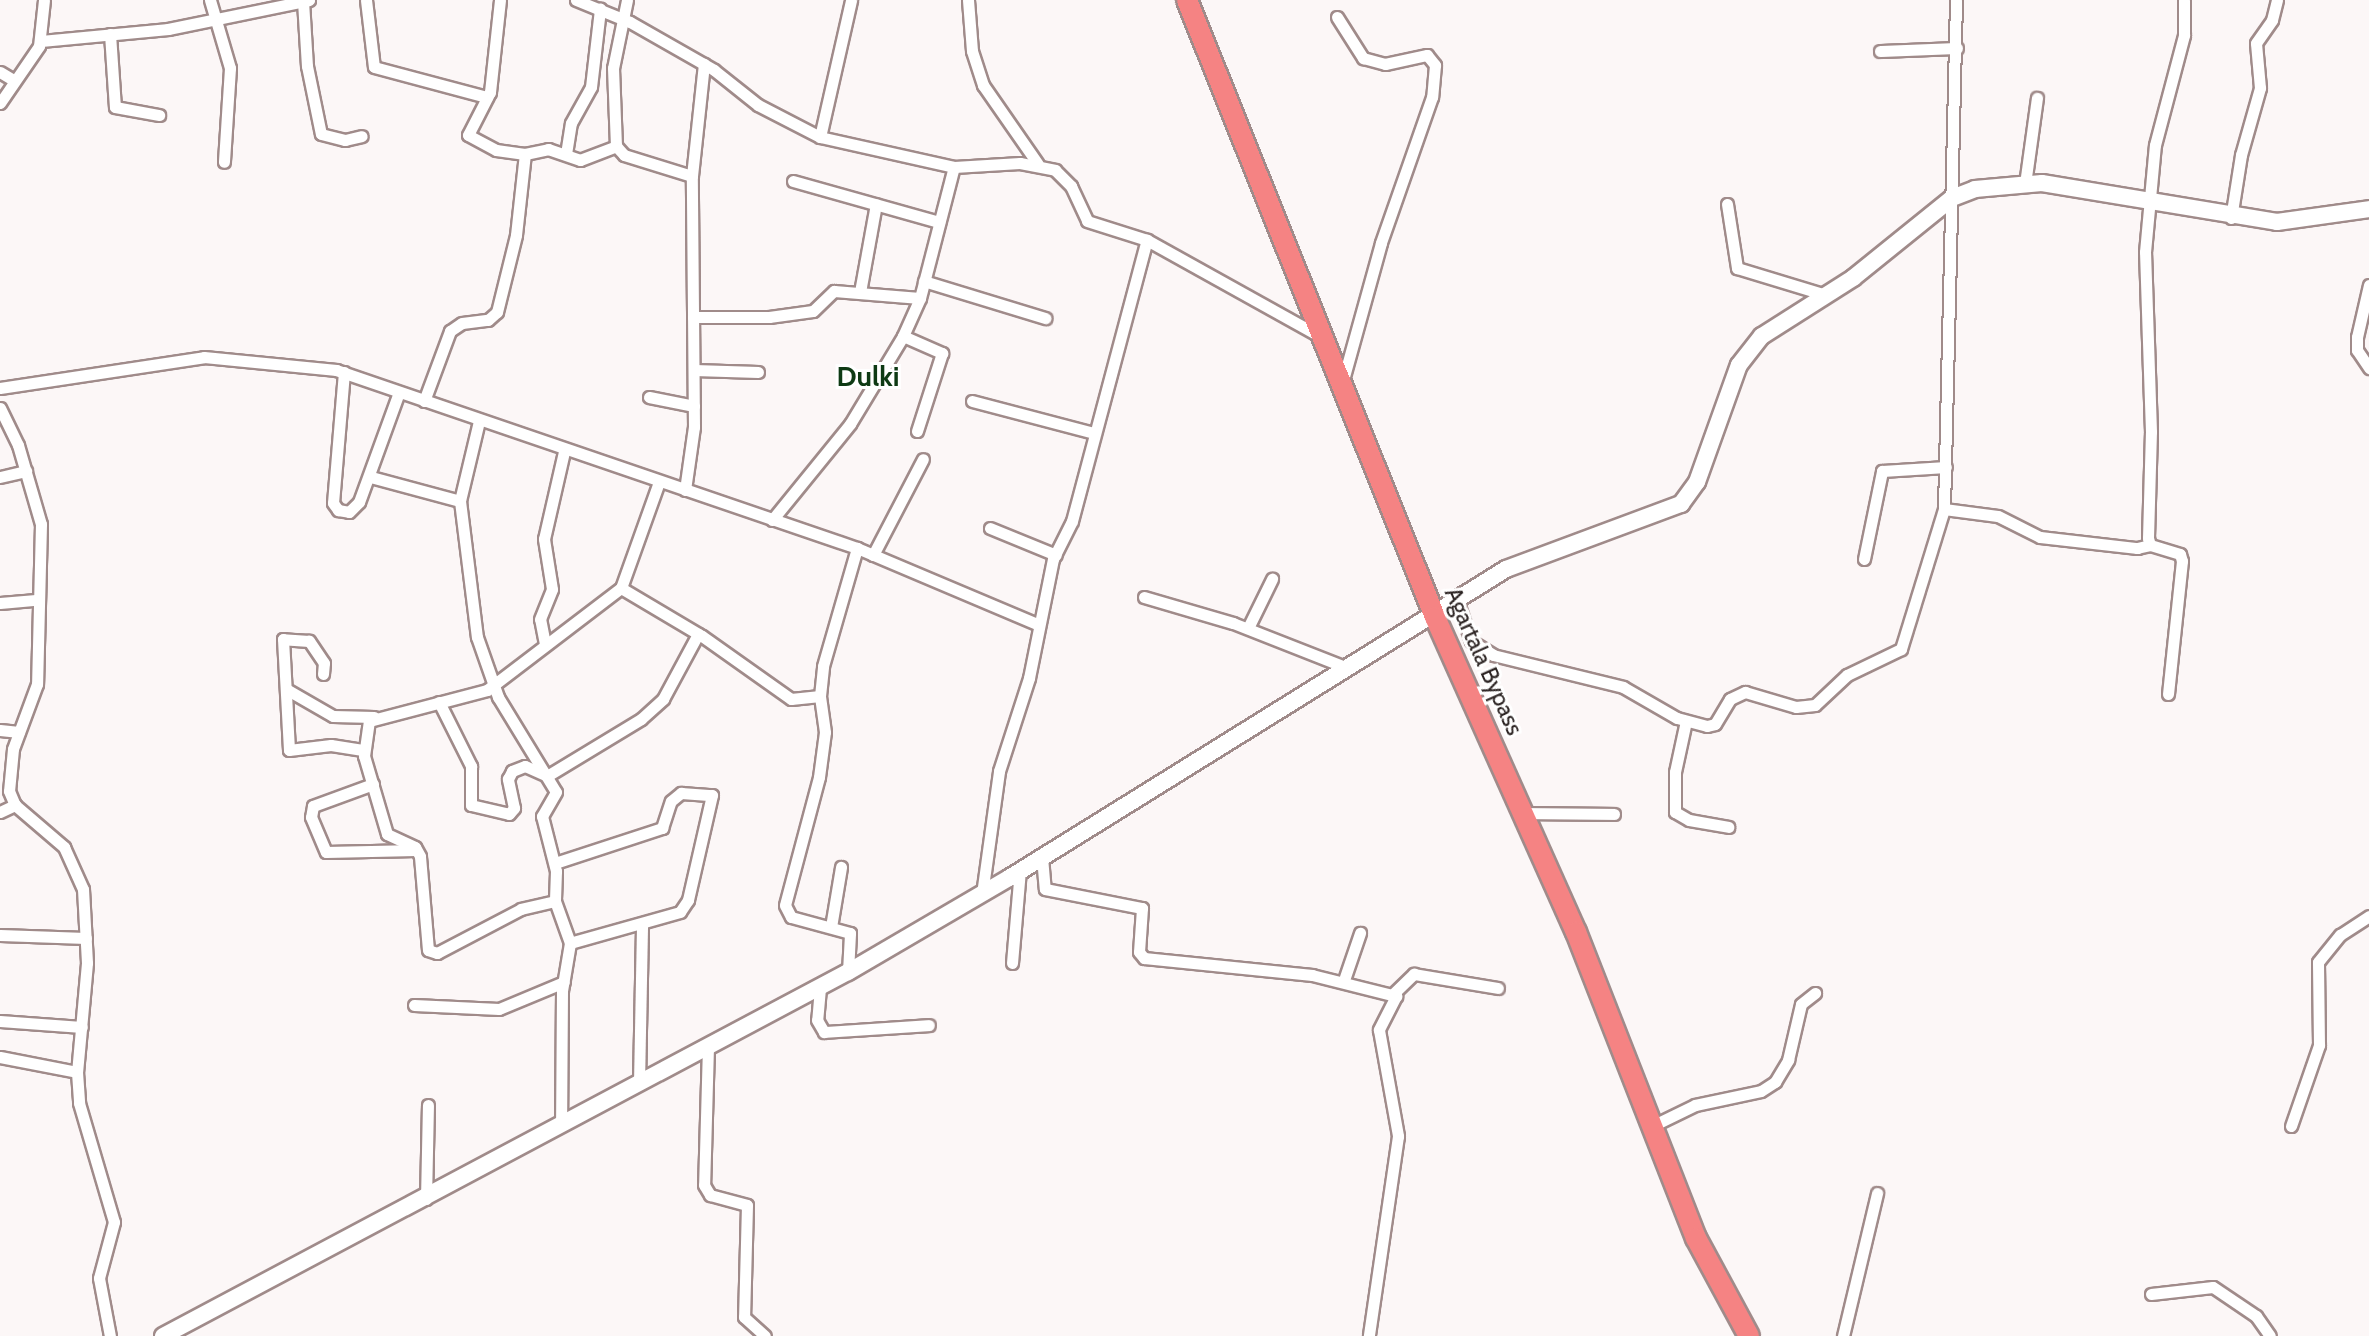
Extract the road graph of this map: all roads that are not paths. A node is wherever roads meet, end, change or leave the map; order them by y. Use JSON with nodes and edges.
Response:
{"nodes":[{"id":1,"x":44,"y":0,"type":"edge"},
{"id":2,"x":210,"y":0,"type":"edge"},
{"id":3,"x":309,"y":0,"type":"edge"},
{"id":4,"x":366,"y":0,"type":"edge"},
{"id":5,"x":500,"y":0,"type":"edge"},
{"id":6,"x":576,"y":0,"type":"edge"},
{"id":7,"x":627,"y":0,"type":"edge"},
{"id":8,"x":851,"y":0,"type":"edge"},
{"id":9,"x":968,"y":0,"type":"edge"},
{"id":10,"x":1187,"y":0,"type":"edge"},
{"id":11,"x":1956,"y":0,"type":"edge"},
{"id":12,"x":2184,"y":0,"type":"edge"},
{"id":13,"x":2277,"y":0,"type":"edge"},
{"id":14,"x":303,"y":1,"type":"edge"},
{"id":15,"x":600,"y":9,"type":"junction"},
{"id":16,"x":216,"y":17,"type":"junction"},
{"id":17,"x":1337,"y":17,"type":"dead end"},
{"id":18,"x":622,"y":19,"type":"junction"},
{"id":19,"x":110,"y":34,"type":"junction"},
{"id":20,"x":41,"y":41,"type":"junction"},
{"id":21,"x":1957,"y":48,"type":"junction"},
{"id":22,"x":1880,"y":51,"type":"dead end"},
{"id":23,"x":704,"y":64,"type":"junction"},
{"id":24,"x":0,"y":72,"type":"edge"},
{"id":25,"x":15,"y":81,"type":"junction"},
{"id":26,"x":487,"y":97,"type":"junction"},
{"id":27,"x":2037,"y":98,"type":"dead end"},
{"id":28,"x":0,"y":103,"type":"edge"},
{"id":29,"x":159,"y":115,"type":"dead end"},
{"id":30,"x":362,"y":136,"type":"dead end"},
{"id":31,"x":820,"y":137,"type":"junction"},
{"id":32,"x":616,"y":146,"type":"junction"},
{"id":33,"x":525,"y":154,"type":"junction"},
{"id":34,"x":566,"y":154,"type":"junction"},
{"id":35,"x":224,"y":162,"type":"dead end"},
{"id":36,"x":1038,"y":164,"type":"junction"},
{"id":37,"x":954,"y":167,"type":"junction"},
{"id":38,"x":692,"y":176,"type":"junction"},
{"id":39,"x":793,"y":181,"type":"dead end"},
{"id":40,"x":2025,"y":184,"type":"junction"},
{"id":41,"x":1952,"y":198,"type":"junction"},
{"id":42,"x":876,"y":204,"type":"junction"},
{"id":43,"x":1727,"y":204,"type":"dead end"},
{"id":44,"x":2149,"y":205,"type":"junction"},
{"id":45,"x":2369,"y":209,"type":"edge"},
{"id":46,"x":2231,"y":218,"type":"junction"},
{"id":47,"x":939,"y":222,"type":"junction"},
{"id":48,"x":1147,"y":240,"type":"junction"},
{"id":49,"x":924,"y":281,"type":"junction"},
{"id":50,"x":2369,"y":285,"type":"edge"},
{"id":51,"x":860,"y":292,"type":"junction"},
{"id":52,"x":1826,"y":295,"type":"junction"},
{"id":53,"x":920,"y":298,"type":"junction"},
{"id":54,"x":693,"y":317,"type":"junction"},
{"id":55,"x":1045,"y":318,"type":"dead end"},
{"id":56,"x":903,"y":336,"type":"junction"},
{"id":57,"x":1323,"y":338,"type":"junction"},
{"id":58,"x":2369,"y":368,"type":"edge"},
{"id":59,"x":694,"y":370,"type":"junction"},
{"id":60,"x":344,"y":372,"type":"junction"},
{"id":61,"x":758,"y":372,"type":"dead end"},
{"id":62,"x":1342,"y":385,"type":"junction"},
{"id":63,"x":0,"y":388,"type":"edge"},
{"id":64,"x":399,"y":392,"type":"junction"},
{"id":65,"x":649,"y":397,"type":"dead end"},
{"id":66,"x":424,"y":401,"type":"junction"},
{"id":67,"x":972,"y":401,"type":"dead end"},
{"id":68,"x":694,"y":406,"type":"junction"},
{"id":69,"x":0,"y":408,"type":"edge"},
{"id":70,"x":479,"y":421,"type":"junction"},
{"id":71,"x":917,"y":431,"type":"dead end"},
{"id":72,"x":1094,"y":433,"type":"junction"},
{"id":73,"x":564,"y":452,"type":"junction"},
{"id":74,"x":923,"y":459,"type":"dead end"},
{"id":75,"x":1946,"y":467,"type":"junction"},
{"id":76,"x":26,"y":471,"type":"junction"},
{"id":77,"x":0,"y":477,"type":"edge"},
{"id":78,"x":371,"y":477,"type":"junction"},
{"id":79,"x":659,"y":482,"type":"junction"},
{"id":80,"x":685,"y":490,"type":"junction"},
{"id":81,"x":460,"y":501,"type":"junction"},
{"id":82,"x":1944,"y":509,"type":"junction"},
{"id":83,"x":772,"y":520,"type":"junction"},
{"id":84,"x":990,"y":528,"type":"dead end"},
{"id":85,"x":2150,"y":545,"type":"junction"},
{"id":86,"x":857,"y":548,"type":"junction"},
{"id":87,"x":873,"y":555,"type":"junction"},
{"id":88,"x":1056,"y":555,"type":"junction"},
{"id":89,"x":1864,"y":559,"type":"dead end"},
{"id":90,"x":1272,"y":579,"type":"dead end"},
{"id":91,"x":621,"y":588,"type":"junction"},
{"id":92,"x":1144,"y":597,"type":"dead end"},
{"id":93,"x":36,"y":600,"type":"junction"},
{"id":94,"x":1457,"y":600,"type":"junction"},
{"id":95,"x":0,"y":603,"type":"edge"},
{"id":96,"x":1435,"y":617,"type":"junction"},
{"id":97,"x":1037,"y":624,"type":"junction"},
{"id":98,"x":1248,"y":628,"type":"junction"},
{"id":99,"x":698,"y":634,"type":"junction"},
{"id":100,"x":545,"y":644,"type":"junction"},
{"id":101,"x":1343,"y":666,"type":"junction"},
{"id":102,"x":323,"y":674,"type":"dead end"},
{"id":103,"x":493,"y":687,"type":"junction"},
{"id":104,"x":286,"y":689,"type":"junction"},
{"id":105,"x":2168,"y":694,"type":"dead end"},
{"id":106,"x":820,"y":696,"type":"junction"},
{"id":107,"x":439,"y":702,"type":"junction"},
{"id":108,"x":374,"y":717,"type":"junction"},
{"id":109,"x":1686,"y":721,"type":"junction"},
{"id":110,"x":0,"y":730,"type":"edge"},
{"id":111,"x":19,"y":732,"type":"junction"},
{"id":112,"x":363,"y":750,"type":"junction"},
{"id":113,"x":547,"y":776,"type":"junction"},
{"id":114,"x":373,"y":784,"type":"junction"},
{"id":115,"x":15,"y":805,"type":"junction"},
{"id":116,"x":0,"y":812,"type":"edge"},
{"id":117,"x":1524,"y":813,"type":"junction"},
{"id":118,"x":1614,"y":814,"type":"dead end"},
{"id":119,"x":1728,"y":827,"type":"dead end"},
{"id":120,"x":417,"y":850,"type":"junction"},
{"id":121,"x":1042,"y":857,"type":"junction"},
{"id":122,"x":555,"y":863,"type":"junction"},
{"id":123,"x":841,"y":867,"type":"dead end"},
{"id":124,"x":1020,"y":870,"type":"junction"},
{"id":125,"x":982,"y":894,"type":"junction"},
{"id":126,"x":555,"y":901,"type":"junction"},
{"id":127,"x":2369,"y":916,"type":"edge"},
{"id":128,"x":642,"y":924,"type":"junction"},
{"id":129,"x":831,"y":927,"type":"junction"},
{"id":130,"x":1360,"y":933,"type":"dead end"},
{"id":131,"x":0,"y":935,"type":"edge"},
{"id":132,"x":86,"y":938,"type":"junction"},
{"id":133,"x":570,"y":943,"type":"junction"},
{"id":134,"x":1012,"y":963,"type":"dead end"},
{"id":135,"x":848,"y":972,"type":"junction"},
{"id":136,"x":1344,"y":980,"type":"junction"},
{"id":137,"x":564,"y":982,"type":"junction"},
{"id":138,"x":820,"y":988,"type":"junction"},
{"id":139,"x":1498,"y":988,"type":"dead end"},
{"id":140,"x":1394,"y":993,"type":"junction"},
{"id":141,"x":1815,"y":993,"type":"dead end"},
{"id":142,"x":414,"y":1005,"type":"dead end"},
{"id":143,"x":0,"y":1021,"type":"edge"},
{"id":144,"x":929,"y":1025,"type":"dead end"},
{"id":145,"x":82,"y":1027,"type":"junction"},
{"id":146,"x":708,"y":1046,"type":"junction"},
{"id":147,"x":0,"y":1057,"type":"edge"},
{"id":148,"x":77,"y":1072,"type":"junction"},
{"id":149,"x":639,"y":1083,"type":"junction"},
{"id":150,"x":428,"y":1105,"type":"dead end"},
{"id":151,"x":561,"y":1124,"type":"junction"},
{"id":152,"x":1652,"y":1126,"type":"junction"},
{"id":153,"x":2291,"y":1126,"type":"dead end"},
{"id":154,"x":1877,"y":1193,"type":"dead end"},
{"id":155,"x":426,"y":1199,"type":"junction"},
{"id":156,"x":2151,"y":1294,"type":"dead end"},
{"id":157,"x":110,"y":1336,"type":"edge"},
{"id":158,"x":163,"y":1336,"type":"edge"},
{"id":159,"x":765,"y":1336,"type":"edge"},
{"id":160,"x":1369,"y":1336,"type":"edge"},
{"id":161,"x":1749,"y":1336,"type":"edge"},
{"id":162,"x":1843,"y":1336,"type":"edge"},
{"id":163,"x":2270,"y":1336,"type":"edge"}],
"edges":[{"from":1,"to":20,"type":"street"},
{"from":2,"to":16,"type":"street"},
{"from":3,"to":14,"type":"street"},
{"from":4,"to":26,"type":"street"},
{"from":5,"to":26,"type":"street"},
{"from":6,"to":15,"type":"street"},
{"from":7,"to":18,"type":"street"},
{"from":8,"to":31,"type":"street"},
{"from":9,"to":36,"type":"street"},
{"from":10,"to":57,"type":"highway","name":"Agartala Bypass"},
{"from":11,"to":21,"type":"street"},
{"from":12,"to":44,"type":"street"},
{"from":13,"to":46,"type":"street"},
{"from":14,"to":16,"type":"street"},
{"from":14,"to":30,"type":"street"},
{"from":15,"to":18,"type":"street"},
{"from":15,"to":34,"type":"street"},
{"from":16,"to":19,"type":"street"},
{"from":16,"to":35,"type":"street"},
{"from":17,"to":62,"type":"street"},
{"from":18,"to":23,"type":"street"},
{"from":18,"to":32,"type":"street"},
{"from":19,"to":20,"type":"street"},
{"from":19,"to":29,"type":"street"},
{"from":20,"to":25,"type":"street"},
{"from":21,"to":22,"type":"street"},
{"from":21,"to":41,"type":"street"},
{"from":23,"to":31,"type":"street"},
{"from":23,"to":38,"type":"street"},
{"from":24,"to":25,"type":"street"},
{"from":25,"to":28,"type":"street"},
{"from":26,"to":33,"type":"street"},
{"from":27,"to":40,"type":"street"},
{"from":31,"to":37,"type":"street"},
{"from":32,"to":34,"type":"street"},
{"from":32,"to":38,"type":"street"},
{"from":33,"to":34,"type":"street"},
{"from":33,"to":66,"type":"street"},
{"from":36,"to":37,"type":"street"},
{"from":36,"to":48,"type":"street"},
{"from":37,"to":47,"type":"street"},
{"from":38,"to":54,"type":"street"},
{"from":39,"to":42,"type":"street"},
{"from":40,"to":41,"type":"street"},
{"from":40,"to":44,"type":"street"},
{"from":41,"to":52,"type":"street"},
{"from":41,"to":75,"type":"street"},
{"from":42,"to":47,"type":"street"},
{"from":42,"to":51,"type":"street"},
{"from":43,"to":52,"type":"street"},
{"from":44,"to":46,"type":"street"},
{"from":44,"to":85,"type":"street"},
{"from":45,"to":46,"type":"street"},
{"from":47,"to":49,"type":"street"},
{"from":48,"to":57,"type":"street"},
{"from":48,"to":72,"type":"street"},
{"from":49,"to":53,"type":"street"},
{"from":49,"to":55,"type":"street"},
{"from":50,"to":58,"type":"street"},
{"from":51,"to":53,"type":"street"},
{"from":51,"to":54,"type":"street"},
{"from":52,"to":94,"type":"street"},
{"from":53,"to":56,"type":"street"},
{"from":54,"to":59,"type":"street"},
{"from":56,"to":71,"type":"street"},
{"from":56,"to":83,"type":"street"},
{"from":57,"to":62,"type":"highway","name":"Agartala Bypass"},
{"from":59,"to":61,"type":"street"},
{"from":59,"to":68,"type":"street"},
{"from":60,"to":63,"type":"street"},
{"from":60,"to":64,"type":"street"},
{"from":60,"to":78,"type":"street"},
{"from":62,"to":96,"type":"highway","name":"Agartala Bypass"},
{"from":64,"to":66,"type":"street"},
{"from":64,"to":78,"type":"street"},
{"from":65,"to":68,"type":"street"},
{"from":66,"to":70,"type":"street"},
{"from":67,"to":72,"type":"street"},
{"from":68,"to":80,"type":"street"},
{"from":69,"to":76,"type":"street"},
{"from":70,"to":73,"type":"street"},
{"from":70,"to":81,"type":"street"},
{"from":72,"to":88,"type":"street"},
{"from":73,"to":79,"type":"street"},
{"from":73,"to":100,"type":"street"},
{"from":74,"to":87,"type":"street"},
{"from":75,"to":82,"type":"street"},
{"from":75,"to":89,"type":"street"},
{"from":76,"to":77,"type":"street"},
{"from":76,"to":93,"type":"street"},
{"from":78,"to":81,"type":"street"},
{"from":79,"to":80,"type":"street"},
{"from":79,"to":91,"type":"street"},
{"from":80,"to":83,"type":"street"},
{"from":81,"to":103,"type":"street"},
{"from":82,"to":85,"type":"street"},
{"from":82,"to":109,"type":"street"},
{"from":83,"to":86,"type":"street"},
{"from":84,"to":88,"type":"street"},
{"from":85,"to":105,"type":"street"},
{"from":86,"to":87,"type":"street"},
{"from":86,"to":106,"type":"street"},
{"from":87,"to":97,"type":"street"},
{"from":88,"to":97,"type":"street"},
{"from":90,"to":98,"type":"street"},
{"from":91,"to":99,"type":"street"},
{"from":91,"to":100,"type":"street"},
{"from":92,"to":98,"type":"street"},
{"from":93,"to":95,"type":"street"},
{"from":93,"to":111,"type":"street"},
{"from":94,"to":96,"type":"street"},
{"from":94,"to":109,"type":"street"},
{"from":96,"to":101,"type":"street"},
{"from":96,"to":117,"type":"highway","name":"Agartala Bypass"},
{"from":97,"to":125,"type":"street"},
{"from":98,"to":101,"type":"street"},
{"from":99,"to":106,"type":"street"},
{"from":99,"to":113,"type":"street"},
{"from":100,"to":103,"type":"street"},
{"from":101,"to":121,"type":"street"},
{"from":102,"to":104,"type":"street"},
{"from":103,"to":107,"type":"street"},
{"from":103,"to":113,"type":"street"},
{"from":104,"to":108,"type":"street"},
{"from":104,"to":112,"type":"street"},
{"from":106,"to":129,"type":"street"},
{"from":107,"to":108,"type":"street"},
{"from":107,"to":113,"type":"street"},
{"from":108,"to":112,"type":"street"},
{"from":109,"to":119,"type":"street"},
{"from":110,"to":111,"type":"street"},
{"from":111,"to":115,"type":"street"},
{"from":112,"to":114,"type":"street"},
{"from":113,"to":122,"type":"street"},
{"from":114,"to":120,"type":"street"},
{"from":114,"to":120,"type":"street"},
{"from":115,"to":116,"type":"street"},
{"from":115,"to":132,"type":"street"},
{"from":117,"to":118,"type":"street"},
{"from":117,"to":152,"type":"highway","name":"Agartala Bypass"},
{"from":120,"to":126,"type":"street"},
{"from":121,"to":124,"type":"street"},
{"from":121,"to":136,"type":"street"},
{"from":122,"to":126,"type":"street"},
{"from":122,"to":128,"type":"street"},
{"from":123,"to":129,"type":"street"},
{"from":124,"to":125,"type":"street"},
{"from":124,"to":134,"type":"street"},
{"from":125,"to":135,"type":"street"},
{"from":126,"to":133,"type":"street"},
{"from":127,"to":153,"type":"street"},
{"from":128,"to":133,"type":"street"},
{"from":128,"to":149,"type":"street"},
{"from":129,"to":135,"type":"street"},
{"from":130,"to":136,"type":"street"},
{"from":131,"to":132,"type":"street"},
{"from":132,"to":145,"type":"street"},
{"from":133,"to":137,"type":"street"},
{"from":135,"to":138,"type":"street"},
{"from":136,"to":140,"type":"street"},
{"from":137,"to":142,"type":"street"},
{"from":137,"to":151,"type":"street"},
{"from":138,"to":144,"type":"street"},
{"from":138,"to":146,"type":"street"},
{"from":139,"to":140,"type":"street"},
{"from":140,"to":160,"type":"street"},
{"from":141,"to":152,"type":"street"},
{"from":143,"to":145,"type":"street"},
{"from":145,"to":148,"type":"street"},
{"from":146,"to":149,"type":"street"},
{"from":146,"to":159,"type":"street"},
{"from":147,"to":148,"type":"street"},
{"from":148,"to":157,"type":"street"},
{"from":149,"to":151,"type":"street"},
{"from":150,"to":155,"type":"street"},
{"from":151,"to":155,"type":"street"},
{"from":152,"to":161,"type":"highway","name":"Agartala Bypass"},
{"from":154,"to":162,"type":"street"},
{"from":155,"to":158,"type":"street"},
{"from":156,"to":163,"type":"street"}]}
